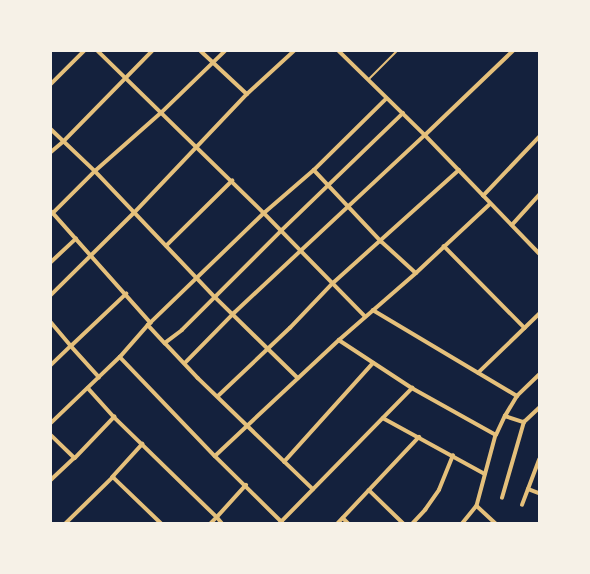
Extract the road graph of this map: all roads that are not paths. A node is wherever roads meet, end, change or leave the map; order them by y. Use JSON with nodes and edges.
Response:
{"nodes":[{"id":1,"x":84,"y":51,"type":"edge"},
{"id":2,"x":98,"y":51,"type":"edge"},
{"id":3,"x":152,"y":51,"type":"edge"},
{"id":4,"x":201,"y":51,"type":"edge"},
{"id":5,"x":225,"y":51,"type":"edge"},
{"id":6,"x":294,"y":51,"type":"edge"},
{"id":7,"x":339,"y":51,"type":"edge"},
{"id":8,"x":397,"y":51,"type":"edge"},
{"id":9,"x":513,"y":51,"type":"edge"},
{"id":10,"x":213,"y":62,"type":"junction"},
{"id":11,"x":126,"y":78,"type":"junction"},
{"id":12,"x":368,"y":80,"type":"junction"},
{"id":13,"x":51,"y":84,"type":"edge"},
{"id":14,"x":247,"y":94,"type":"junction"},
{"id":15,"x":386,"y":98,"type":"junction"},
{"id":16,"x":162,"y":112,"type":"junction"},
{"id":17,"x":403,"y":113,"type":"junction"},
{"id":18,"x":51,"y":129,"type":"edge"},
{"id":19,"x":425,"y":135,"type":"junction"},
{"id":20,"x":539,"y":137,"type":"edge"},
{"id":21,"x":64,"y":142,"type":"junction"},
{"id":22,"x":197,"y":146,"type":"junction"},
{"id":23,"x":51,"y":152,"type":"edge"},
{"id":24,"x":314,"y":170,"type":"junction"},
{"id":25,"x":459,"y":170,"type":"junction"},
{"id":26,"x":95,"y":171,"type":"junction"},
{"id":27,"x":232,"y":181,"type":"junction"},
{"id":28,"x":328,"y":184,"type":"junction"},
{"id":29,"x":539,"y":195,"type":"edge"},
{"id":30,"x":483,"y":196,"type":"junction"},
{"id":31,"x":490,"y":204,"type":"junction"},
{"id":32,"x":348,"y":206,"type":"junction"},
{"id":33,"x":52,"y":212,"type":"edge"},
{"id":34,"x":134,"y":213,"type":"junction"},
{"id":35,"x":264,"y":213,"type":"junction"},
{"id":36,"x":512,"y":225,"type":"junction"},
{"id":37,"x":282,"y":230,"type":"junction"},
{"id":38,"x":76,"y":239,"type":"junction"},
{"id":39,"x":381,"y":240,"type":"junction"},
{"id":40,"x":166,"y":246,"type":"junction"},
{"id":41,"x":444,"y":246,"type":"junction"},
{"id":42,"x":302,"y":250,"type":"junction"},
{"id":43,"x":539,"y":253,"type":"edge"},
{"id":44,"x":90,"y":255,"type":"junction"},
{"id":45,"x":51,"y":262,"type":"edge"},
{"id":46,"x":416,"y":273,"type":"junction"},
{"id":47,"x":197,"y":278,"type":"junction"},
{"id":48,"x":334,"y":283,"type":"junction"},
{"id":49,"x":126,"y":294,"type":"junction"},
{"id":50,"x":51,"y":295,"type":"edge"},
{"id":51,"x":215,"y":297,"type":"junction"},
{"id":52,"x":373,"y":310,"type":"junction"},
{"id":53,"x":234,"y":313,"type":"junction"},
{"id":54,"x":539,"y":314,"type":"edge"},
{"id":55,"x":365,"y":316,"type":"junction"},
{"id":56,"x":51,"y":322,"type":"edge"},
{"id":57,"x":150,"y":324,"type":"junction"},
{"id":58,"x":525,"y":328,"type":"junction"},
{"id":59,"x":339,"y":340,"type":"junction"},
{"id":60,"x":165,"y":343,"type":"junction"},
{"id":61,"x":71,"y":346,"type":"junction"},
{"id":62,"x":267,"y":348,"type":"junction"},
{"id":63,"x":120,"y":357,"type":"junction"},
{"id":64,"x":373,"y":362,"type":"junction"},
{"id":65,"x":185,"y":363,"type":"junction"},
{"id":66,"x":51,"y":365,"type":"edge"},
{"id":67,"x":478,"y":373,"type":"junction"},
{"id":68,"x":539,"y":375,"type":"edge"},
{"id":69,"x":99,"y":377,"type":"junction"},
{"id":70,"x":298,"y":378,"type":"junction"},
{"id":71,"x":88,"y":388,"type":"junction"},
{"id":72,"x":412,"y":388,"type":"junction"},
{"id":73,"x":218,"y":396,"type":"junction"},
{"id":74,"x":517,"y":396,"type":"junction"},
{"id":75,"x":539,"y":408,"type":"edge"},
{"id":76,"x":504,"y":416,"type":"junction"},
{"id":77,"x":114,"y":417,"type":"junction"},
{"id":78,"x":383,"y":418,"type":"junction"},
{"id":79,"x":524,"y":422,"type":"junction"},
{"id":80,"x":51,"y":423,"type":"edge"},
{"id":81,"x":246,"y":425,"type":"junction"},
{"id":82,"x":51,"y":435,"type":"edge"},
{"id":83,"x":496,"y":435,"type":"junction"},
{"id":84,"x":419,"y":437,"type":"junction"},
{"id":85,"x":143,"y":444,"type":"junction"},
{"id":86,"x":215,"y":456,"type":"junction"},
{"id":87,"x":453,"y":456,"type":"junction"},
{"id":88,"x":75,"y":458,"type":"junction"},
{"id":89,"x":539,"y":460,"type":"edge"},
{"id":90,"x":284,"y":462,"type":"junction"},
{"id":91,"x":486,"y":474,"type":"junction"},
{"id":92,"x":113,"y":477,"type":"junction"},
{"id":93,"x":51,"y":480,"type":"edge"},
{"id":94,"x":246,"y":485,"type":"junction"},
{"id":95,"x":313,"y":489,"type":"junction"},
{"id":96,"x":528,"y":489,"type":"junction"},
{"id":97,"x":369,"y":490,"type":"junction"},
{"id":98,"x":539,"y":493,"type":"edge"},
{"id":99,"x":502,"y":498,"type":"dead end"},
{"id":100,"x":522,"y":505,"type":"dead end"},
{"id":101,"x":477,"y":506,"type":"junction"},
{"id":102,"x":217,"y":517,"type":"junction"},
{"id":103,"x":343,"y":518,"type":"junction"},
{"id":104,"x":66,"y":523,"type":"edge"},
{"id":105,"x":161,"y":523,"type":"edge"},
{"id":106,"x":211,"y":523,"type":"edge"},
{"id":107,"x":222,"y":523,"type":"edge"},
{"id":108,"x":282,"y":523,"type":"edge"},
{"id":109,"x":338,"y":523,"type":"edge"},
{"id":110,"x":348,"y":523,"type":"edge"},
{"id":111,"x":403,"y":523,"type":"edge"},
{"id":112,"x":413,"y":523,"type":"edge"},
{"id":113,"x":463,"y":523,"type":"edge"},
{"id":114,"x":495,"y":523,"type":"edge"}],
"edges":[{"from":1,"to":13,"type":"street"},
{"from":2,"to":11,"type":"street"},
{"from":3,"to":11,"type":"street"},
{"from":4,"to":10,"type":"street"},
{"from":5,"to":10,"type":"street"},
{"from":6,"to":14,"type":"street"},
{"from":7,"to":12,"type":"street"},
{"from":8,"to":12,"type":"lane"},
{"from":9,"to":19,"type":"street"},
{"from":10,"to":14,"type":"street"},
{"from":10,"to":16,"type":"street"},
{"from":11,"to":16,"type":"street"},
{"from":11,"to":21,"type":"street"},
{"from":12,"to":15,"type":"street"},
{"from":14,"to":22,"type":"street"},
{"from":15,"to":17,"type":"street"},
{"from":15,"to":24,"type":"street"},
{"from":16,"to":22,"type":"street"},
{"from":16,"to":26,"type":"street"},
{"from":17,"to":19,"type":"street"},
{"from":17,"to":28,"type":"street"},
{"from":18,"to":21,"type":"street"},
{"from":19,"to":25,"type":"street"},
{"from":19,"to":32,"type":"street"},
{"from":20,"to":30,"type":"street"},
{"from":21,"to":23,"type":"street"},
{"from":21,"to":26,"type":"street"},
{"from":22,"to":27,"type":"street"},
{"from":22,"to":34,"type":"street"},
{"from":24,"to":28,"type":"street"},
{"from":24,"to":35,"type":"street"},
{"from":25,"to":30,"type":"street"},
{"from":25,"to":39,"type":"street"},
{"from":26,"to":33,"type":"street"},
{"from":26,"to":34,"type":"street"},
{"from":27,"to":35,"type":"street"},
{"from":27,"to":40,"type":"street"},
{"from":28,"to":32,"type":"street"},
{"from":28,"to":37,"type":"street"},
{"from":29,"to":36,"type":"street"},
{"from":30,"to":31,"type":"street"},
{"from":31,"to":36,"type":"street"},
{"from":31,"to":41,"type":"street"},
{"from":32,"to":39,"type":"street"},
{"from":32,"to":42,"type":"street"},
{"from":33,"to":38,"type":"street"},
{"from":34,"to":40,"type":"street"},
{"from":34,"to":44,"type":"street"},
{"from":35,"to":37,"type":"street"},
{"from":35,"to":47,"type":"street"},
{"from":36,"to":43,"type":"street"},
{"from":37,"to":42,"type":"street"},
{"from":37,"to":51,"type":"street"},
{"from":38,"to":44,"type":"street"},
{"from":38,"to":45,"type":"street"},
{"from":39,"to":46,"type":"street"},
{"from":39,"to":48,"type":"street"},
{"from":40,"to":47,"type":"street"},
{"from":41,"to":46,"type":"street"},
{"from":41,"to":58,"type":"street"},
{"from":42,"to":48,"type":"street"},
{"from":42,"to":53,"type":"street"},
{"from":44,"to":49,"type":"street"},
{"from":44,"to":50,"type":"street"},
{"from":46,"to":52,"type":"street"},
{"from":47,"to":51,"type":"street"},
{"from":47,"to":57,"type":"street"},
{"from":48,"to":55,"type":"street"},
{"from":48,"to":62,"type":"street"},
{"from":49,"to":57,"type":"street"},
{"from":49,"to":61,"type":"street"},
{"from":51,"to":53,"type":"street"},
{"from":51,"to":60,"type":"street"},
{"from":52,"to":55,"type":"street"},
{"from":52,"to":67,"type":"street"},
{"from":53,"to":62,"type":"street"},
{"from":53,"to":65,"type":"street"},
{"from":54,"to":58,"type":"street"},
{"from":55,"to":59,"type":"street"},
{"from":56,"to":61,"type":"street"},
{"from":57,"to":60,"type":"street"},
{"from":57,"to":63,"type":"street"},
{"from":58,"to":67,"type":"street"},
{"from":59,"to":64,"type":"street"},
{"from":59,"to":70,"type":"street"},
{"from":60,"to":65,"type":"street"},
{"from":61,"to":66,"type":"street"},
{"from":61,"to":69,"type":"street"},
{"from":62,"to":70,"type":"street"},
{"from":62,"to":73,"type":"street"},
{"from":63,"to":69,"type":"street"},
{"from":63,"to":86,"type":"street"},
{"from":64,"to":72,"type":"street"},
{"from":64,"to":90,"type":"street"},
{"from":65,"to":73,"type":"street"},
{"from":67,"to":74,"type":"street"},
{"from":68,"to":74,"type":"street"},
{"from":69,"to":71,"type":"street"},
{"from":70,"to":81,"type":"street"},
{"from":71,"to":77,"type":"street"},
{"from":71,"to":80,"type":"street"},
{"from":72,"to":78,"type":"street"},
{"from":72,"to":83,"type":"street"},
{"from":73,"to":81,"type":"street"},
{"from":74,"to":76,"type":"street"},
{"from":75,"to":79,"type":"street"},
{"from":76,"to":79,"type":"street"},
{"from":76,"to":83,"type":"street"},
{"from":77,"to":85,"type":"street"},
{"from":77,"to":88,"type":"street"},
{"from":78,"to":84,"type":"street"},
{"from":78,"to":95,"type":"street"},
{"from":79,"to":99,"type":"street"},
{"from":81,"to":86,"type":"street"},
{"from":81,"to":90,"type":"street"},
{"from":82,"to":88,"type":"street"},
{"from":83,"to":91,"type":"street"},
{"from":84,"to":87,"type":"street"},
{"from":84,"to":97,"type":"street"},
{"from":85,"to":92,"type":"street"},
{"from":85,"to":102,"type":"street"},
{"from":86,"to":94,"type":"street"},
{"from":87,"to":91,"type":"street"},
{"from":87,"to":112,"type":"street"},
{"from":88,"to":93,"type":"street"},
{"from":89,"to":96,"type":"street"},
{"from":90,"to":95,"type":"street"},
{"from":91,"to":101,"type":"street"},
{"from":92,"to":104,"type":"street"},
{"from":92,"to":105,"type":"street"},
{"from":94,"to":102,"type":"street"},
{"from":94,"to":108,"type":"street"},
{"from":95,"to":108,"type":"street"},
{"from":96,"to":98,"type":"street"},
{"from":96,"to":100,"type":"street"},
{"from":97,"to":103,"type":"street"},
{"from":97,"to":111,"type":"street"},
{"from":101,"to":113,"type":"street"},
{"from":101,"to":114,"type":"street"},
{"from":102,"to":106,"type":"street"},
{"from":102,"to":107,"type":"street"},
{"from":103,"to":109,"type":"street"},
{"from":103,"to":110,"type":"street"}]}
